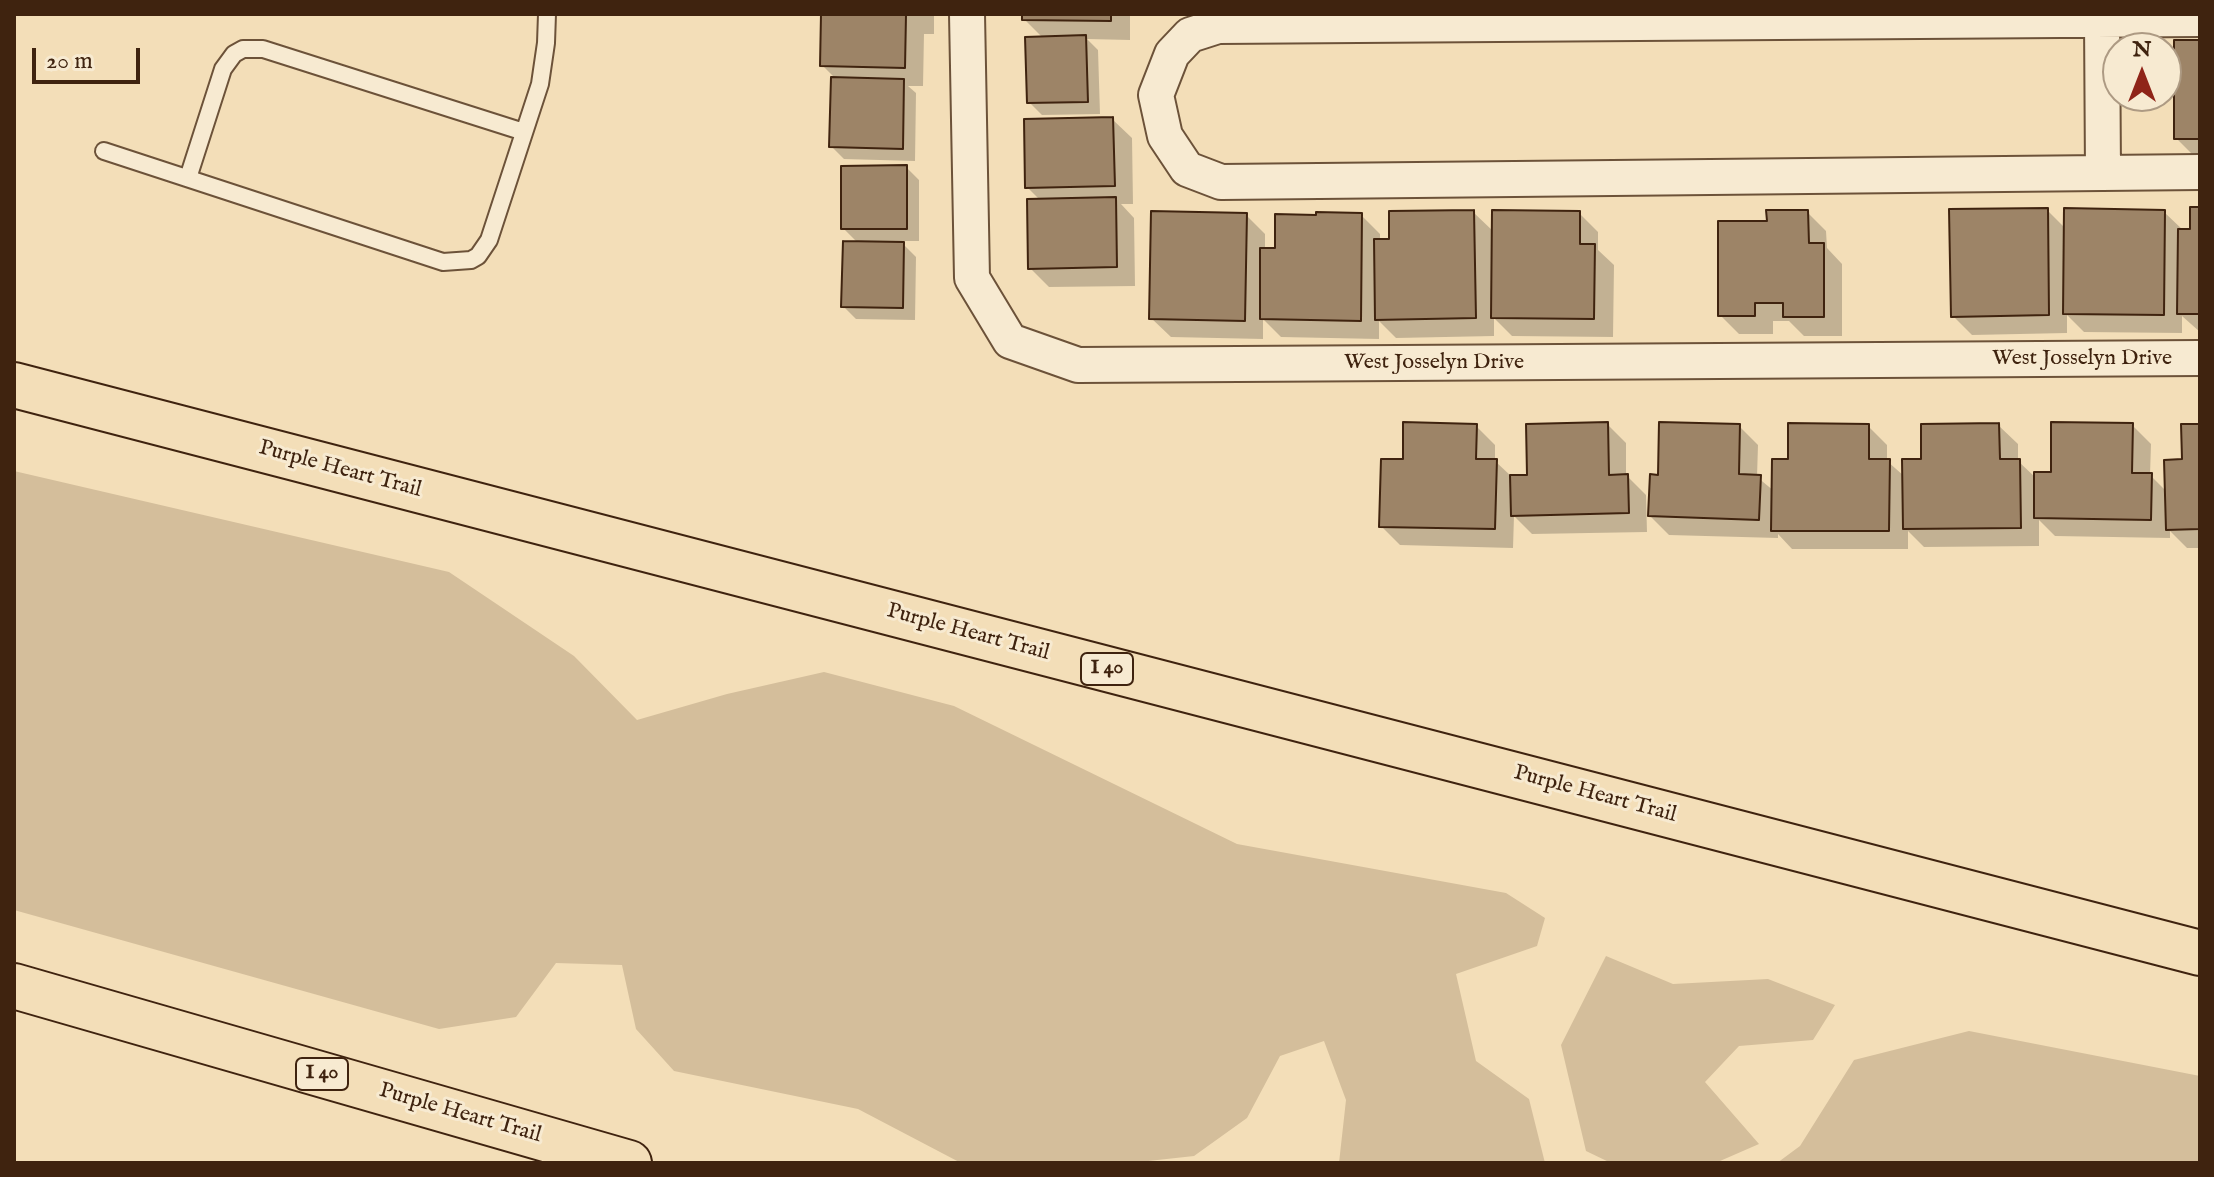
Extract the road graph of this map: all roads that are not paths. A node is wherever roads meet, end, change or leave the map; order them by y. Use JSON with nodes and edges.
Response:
{"nodes":[{"id":1,"x":547,"y":14,"type":"edge"},
{"id":2,"x":967,"y":14,"type":"edge"},
{"id":3,"x":2200,"y":19,"type":"edge"},
{"id":4,"x":2102,"y":20,"type":"junction"},
{"id":5,"x":524,"y":132,"type":"junction"},
{"id":6,"x":104,"y":151,"type":"dead end"},
{"id":7,"x":2200,"y":172,"type":"edge"},
{"id":8,"x":2103,"y":173,"type":"junction"},
{"id":9,"x":188,"y":178,"type":"junction"},
{"id":10,"x":2200,"y":358,"type":"edge"},
{"id":11,"x":14,"y":385,"type":"edge"},
{"id":12,"x":2200,"y":953,"type":"edge"},
{"id":13,"x":14,"y":986,"type":"edge"},
{"id":14,"x":629,"y":1163,"type":"edge"}],
"edges":[{"from":1,"to":5,"type":"lane"},
{"from":2,"to":10,"type":"street","name":"West Josselyn Drive"},
{"from":3,"to":4,"type":"street"},
{"from":4,"to":8,"type":"street"},
{"from":4,"to":8,"type":"street"},
{"from":5,"to":9,"type":"lane"},
{"from":5,"to":9,"type":"lane"},
{"from":6,"to":9,"type":"lane"},
{"from":7,"to":8,"type":"street"},
{"from":11,"to":12,"type":"highway","name":"Purple Heart Trail","number":"I 40"},
{"from":13,"to":14,"type":"highway","name":"Purple Heart Trail","number":"I 40"}]}
